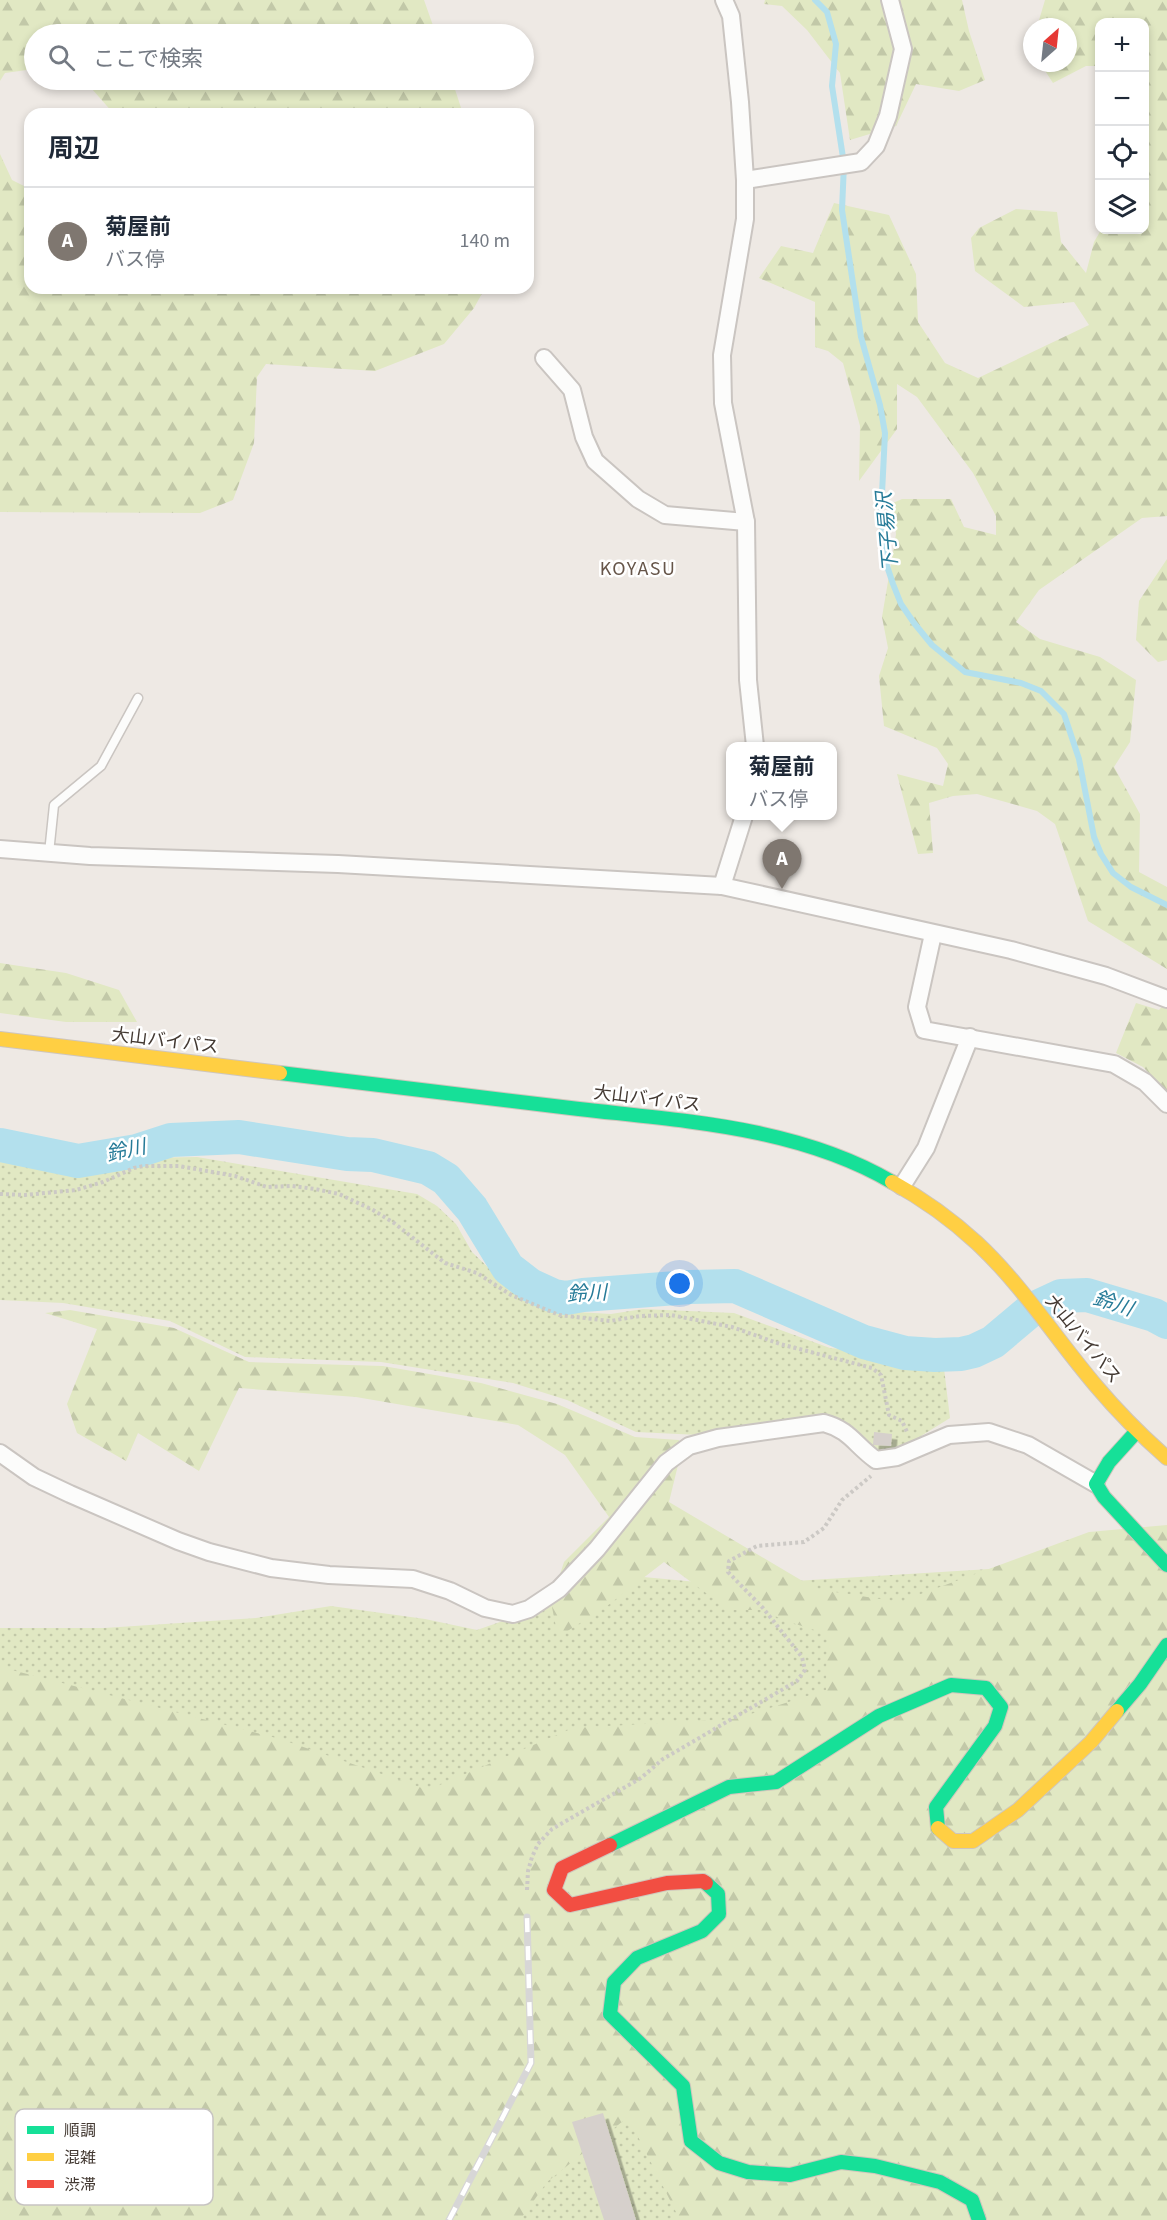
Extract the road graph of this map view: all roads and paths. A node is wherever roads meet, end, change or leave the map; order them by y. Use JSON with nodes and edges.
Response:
{"nodes":[{"id":1,"x":724,"y":0,"type":"edge"},
{"id":2,"x":890,"y":0,"type":"edge"},
{"id":3,"x":745,"y":180,"type":"junction"},
{"id":4,"x":544,"y":358,"type":"dead end"},
{"id":5,"x":746,"y":522,"type":"junction"},
{"id":6,"x":138,"y":698,"type":"dead end"},
{"id":7,"x":754,"y":742,"type":"edge"},
{"id":8,"x":743,"y":820,"type":"edge"},
{"id":9,"x":0,"y":849,"type":"edge"},
{"id":10,"x":49,"y":853,"type":"junction"},
{"id":11,"x":722,"y":886,"type":"junction"},
{"id":12,"x":933,"y":934,"type":"junction"},
{"id":13,"x":1167,"y":999,"type":"edge"},
{"id":14,"x":970,"y":1037,"type":"junction"},
{"id":15,"x":0,"y":1039,"type":"edge"},
{"id":16,"x":1167,"y":1104,"type":"edge"},
{"id":17,"x":902,"y":1186,"type":"junction"},
{"id":18,"x":0,"y":1194,"type":"edge"},
{"id":19,"x":1137,"y":1431,"type":"junction"},
{"id":20,"x":909,"y":1451,"type":"junction"},
{"id":21,"x":0,"y":1453,"type":"edge"},
{"id":22,"x":1167,"y":1458,"type":"edge"},
{"id":23,"x":880,"y":1472,"type":"dead end"},
{"id":24,"x":1096,"y":1484,"type":"junction"},
{"id":25,"x":1167,"y":1565,"type":"edge"},
{"id":26,"x":1167,"y":1645,"type":"edge"},
{"id":27,"x":527,"y":1890,"type":"dead end"},
{"id":28,"x":979,"y":2220,"type":"edge"}],
"edges":[{"from":1,"to":3,"type":"street"},
{"from":2,"to":3,"type":"street"},
{"from":3,"to":5,"type":"street"},
{"from":4,"to":5,"type":"street"},
{"from":5,"to":7,"type":"street"},
{"from":6,"to":10,"type":"lane"},
{"from":8,"to":11,"type":"street"},
{"from":9,"to":10,"type":"street"},
{"from":10,"to":11,"type":"street"},
{"from":11,"to":12,"type":"street"},
{"from":12,"to":13,"type":"street"},
{"from":12,"to":14,"type":"street"},
{"from":14,"to":16,"type":"street"},
{"from":14,"to":17,"type":"street"},
{"from":15,"to":17,"type":"street","name":"大山バイパス"},
{"from":17,"to":19,"type":"street","name":"大山バイパス"},
{"from":18,"to":20,"type":"path"},
{"from":19,"to":22,"type":"street","name":"大山バイパス"},
{"from":19,"to":24,"type":"street"},
{"from":20,"to":21,"type":"street"},
{"from":20,"to":24,"type":"street"},
{"from":23,"to":27,"type":"path"},
{"from":24,"to":25,"type":"street"},
{"from":26,"to":28,"type":"street"}]}
